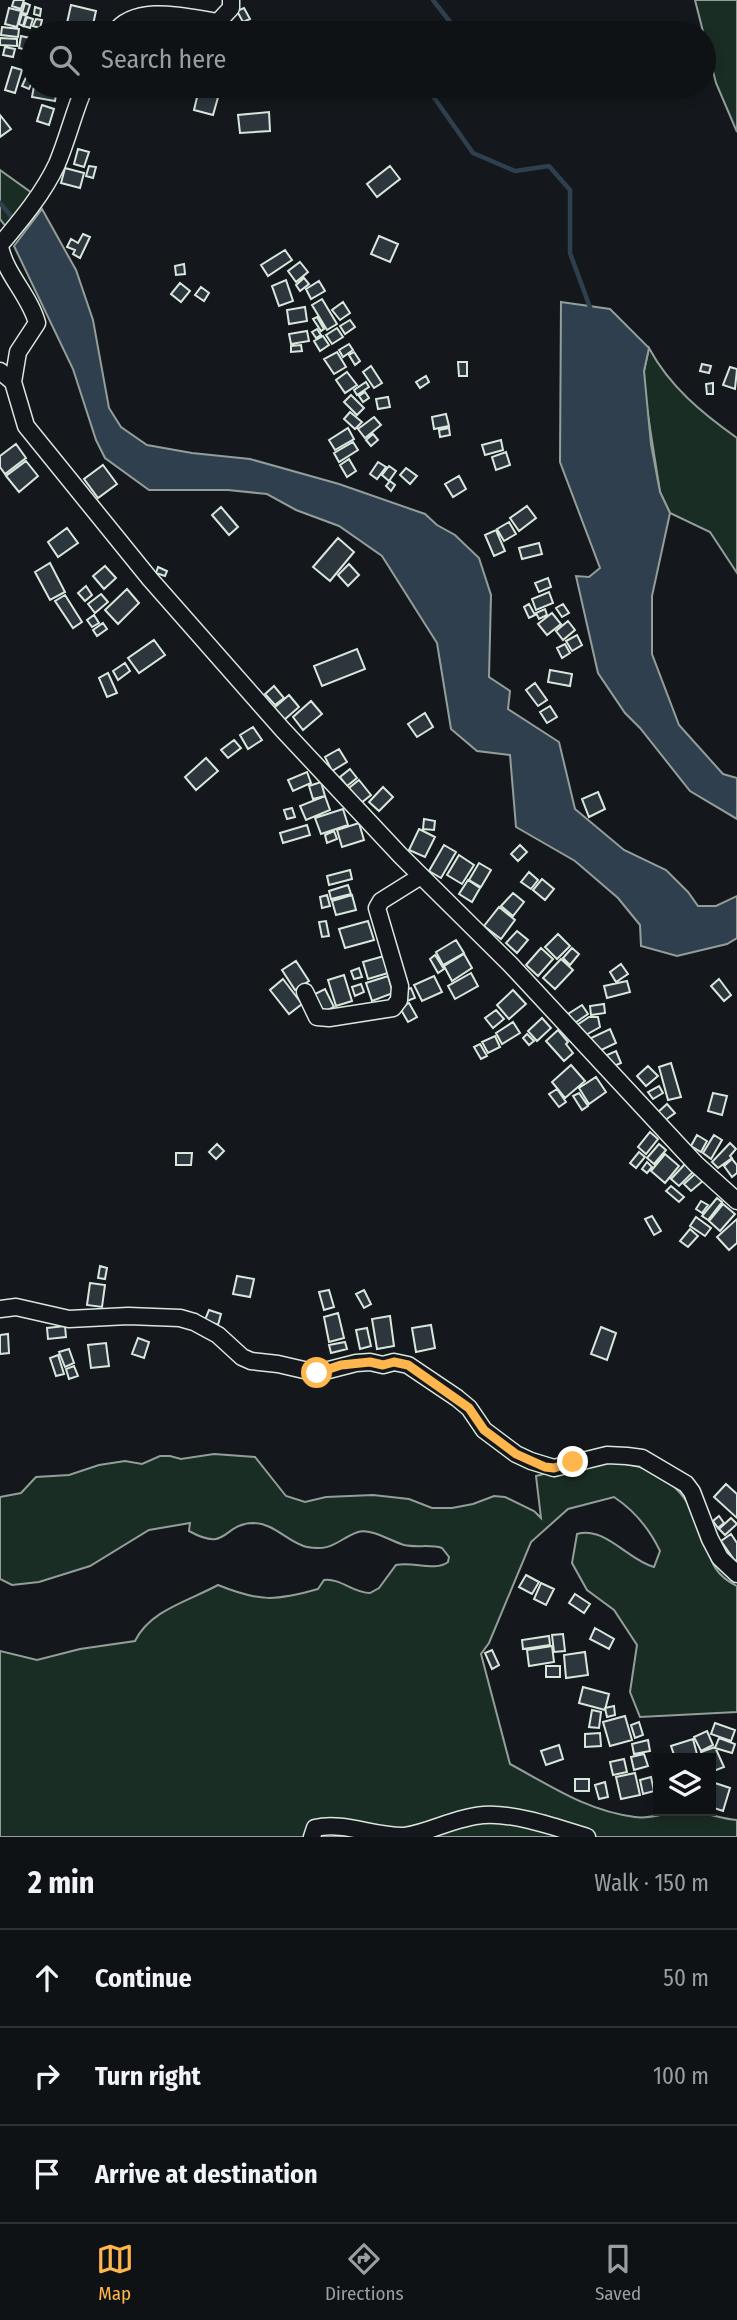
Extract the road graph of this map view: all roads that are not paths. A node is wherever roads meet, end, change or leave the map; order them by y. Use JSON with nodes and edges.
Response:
{"nodes":[{"id":1,"x":231,"y":0,"type":"edge"},
{"id":2,"x":125,"y":21,"type":"edge"},
{"id":3,"x":211,"y":21,"type":"edge"},
{"id":4,"x":219,"y":21,"type":"edge"},
{"id":5,"x":81,"y":98,"type":"edge"},
{"id":6,"x":0,"y":246,"type":"edge"},
{"id":7,"x":0,"y":371,"type":"edge"},
{"id":8,"x":13,"y":382,"type":"junction"},
{"id":9,"x":421,"y":876,"type":"junction"},
{"id":10,"x":305,"y":992,"type":"dead end"},
{"id":11,"x":737,"y":1201,"type":"edge"},
{"id":12,"x":0,"y":1309,"type":"edge"},
{"id":13,"x":737,"y":1574,"type":"edge"},
{"id":14,"x":312,"y":1837,"type":"edge"},
{"id":15,"x":587,"y":1837,"type":"edge"}],
"edges":[{"from":1,"to":4,"type":"street"},
{"from":2,"to":3,"type":"street"},
{"from":5,"to":6,"type":"street"},
{"from":6,"to":8,"type":"street"},
{"from":7,"to":8,"type":"street"},
{"from":8,"to":9,"type":"street"},
{"from":9,"to":10,"type":"street"},
{"from":9,"to":11,"type":"street"},
{"from":12,"to":13,"type":"street"},
{"from":14,"to":15,"type":"street"}]}
